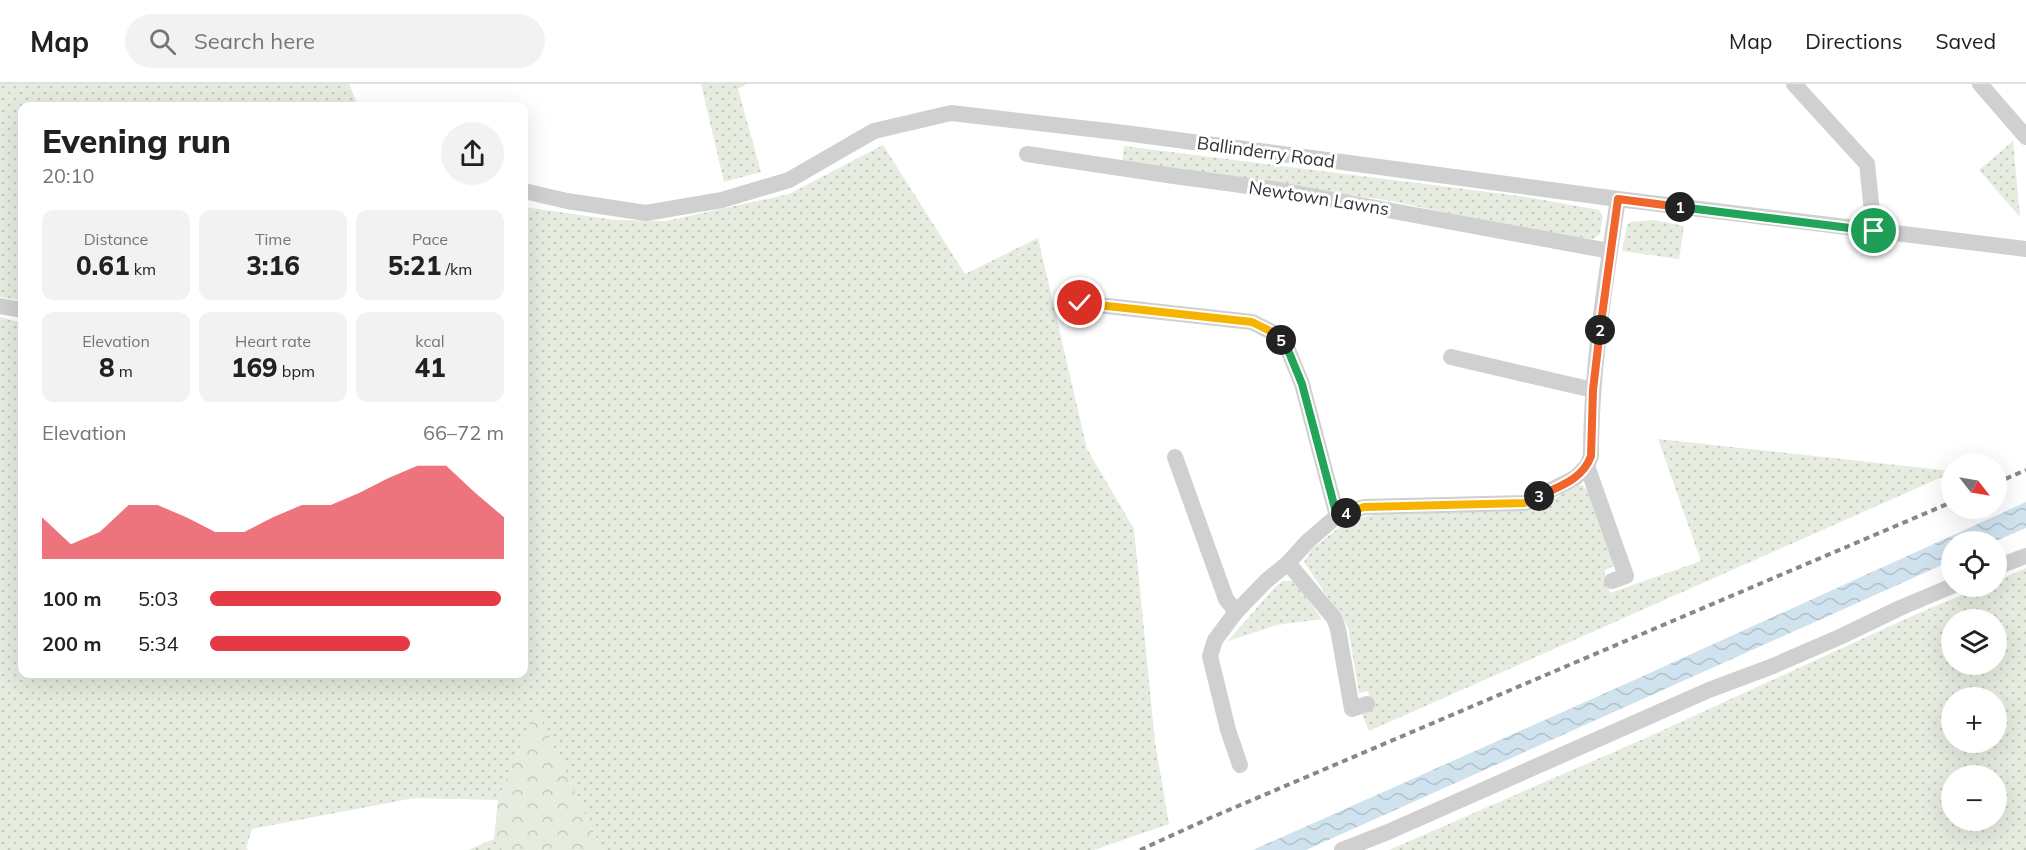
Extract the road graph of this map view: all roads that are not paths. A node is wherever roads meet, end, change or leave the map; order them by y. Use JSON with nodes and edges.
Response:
{"nodes":[{"id":1,"x":1794,"y":84,"type":"edge"},
{"id":2,"x":1980,"y":84,"type":"edge"},
{"id":3,"x":2026,"y":137,"type":"edge"},
{"id":4,"x":1027,"y":154,"type":"dead end"},
{"id":5,"x":528,"y":192,"type":"edge"},
{"id":6,"x":1618,"y":199,"type":"junction"},
{"id":7,"x":1874,"y":231,"type":"junction"},
{"id":8,"x":2026,"y":249,"type":"edge"},
{"id":9,"x":1610,"y":251,"type":"junction"},
{"id":10,"x":1080,"y":303,"type":"dead end"},
{"id":11,"x":0,"y":306,"type":"edge"},
{"id":12,"x":18,"y":308,"type":"edge"},
{"id":13,"x":1451,"y":357,"type":"dead end"},
{"id":14,"x":1593,"y":390,"type":"junction"},
{"id":15,"x":1175,"y":457,"type":"dead end"},
{"id":16,"x":1587,"y":466,"type":"junction"},
{"id":17,"x":1337,"y":516,"type":"junction"},
{"id":18,"x":2026,"y":556,"type":"edge"},
{"id":19,"x":1288,"y":563,"type":"junction"},
{"id":20,"x":2007,"y":563,"type":"edge"},
{"id":21,"x":1612,"y":580,"type":"dead end"},
{"id":22,"x":1941,"y":591,"type":"edge"},
{"id":23,"x":1236,"y":612,"type":"junction"},
{"id":24,"x":1367,"y":704,"type":"dead end"},
{"id":25,"x":1240,"y":765,"type":"dead end"},
{"id":26,"x":1342,"y":850,"type":"edge"}],
"edges":[{"from":1,"to":7,"type":"street"},
{"from":2,"to":3,"type":"street"},
{"from":4,"to":9,"type":"street","name":"Newtown Lawns"},
{"from":5,"to":6,"type":"street","name":"Ballinderry Road"},
{"from":6,"to":7,"type":"street","name":"Ballinderry Road"},
{"from":6,"to":9,"type":"street"},
{"from":7,"to":8,"type":"street","name":"Ballinderry Road"},
{"from":9,"to":14,"type":"street"},
{"from":10,"to":17,"type":"street"},
{"from":11,"to":12,"type":"street"},
{"from":13,"to":14,"type":"street"},
{"from":14,"to":16,"type":"street"},
{"from":15,"to":23,"type":"street"},
{"from":16,"to":17,"type":"street"},
{"from":16,"to":21,"type":"street"},
{"from":17,"to":19,"type":"street"},
{"from":18,"to":20,"type":"street"},
{"from":19,"to":23,"type":"street"},
{"from":19,"to":24,"type":"street"},
{"from":22,"to":26,"type":"street"},
{"from":23,"to":25,"type":"street"}]}
